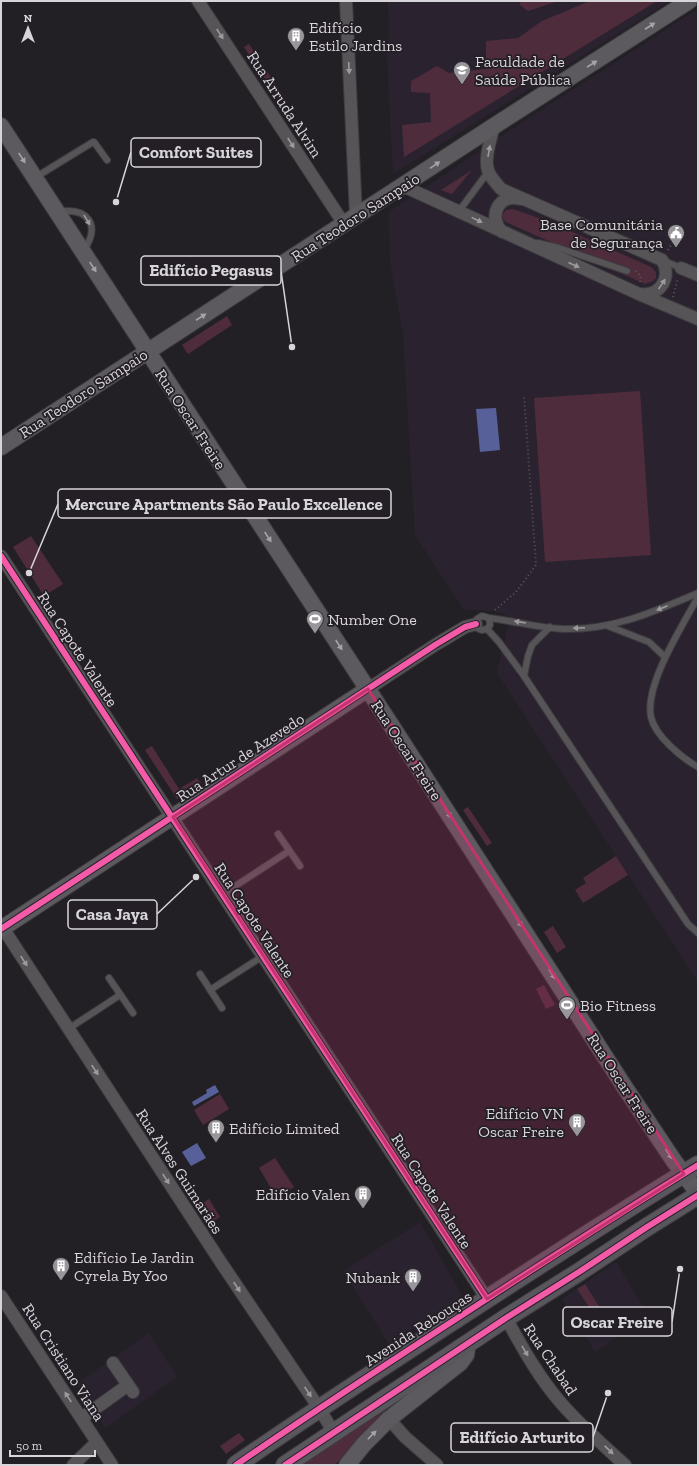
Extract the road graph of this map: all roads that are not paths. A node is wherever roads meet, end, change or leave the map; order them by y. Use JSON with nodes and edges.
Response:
{"nodes":[{"id":1,"x":198,"y":1,"type":"edge"},
{"id":2,"x":346,"y":1,"type":"edge"},
{"id":3,"x":689,"y":1,"type":"edge"},
{"id":4,"x":1,"y":126,"type":"edge"},
{"id":5,"x":494,"y":126,"type":"junction"},
{"id":6,"x":107,"y":160,"type":"dead end"},
{"id":7,"x":488,"y":172,"type":"junction"},
{"id":8,"x":35,"y":178,"type":"junction"},
{"id":9,"x":403,"y":186,"type":"junction"},
{"id":10,"x":524,"y":200,"type":"junction"},
{"id":11,"x":459,"y":211,"type":"junction"},
{"id":12,"x":57,"y":212,"type":"junction"},
{"id":13,"x":350,"y":220,"type":"junction"},
{"id":14,"x":502,"y":232,"type":"junction"},
{"id":15,"x":526,"y":243,"type":"junction"},
{"id":16,"x":83,"y":252,"type":"junction"},
{"id":17,"x":662,"y":260,"type":"junction"},
{"id":18,"x":681,"y":268,"type":"joint"},
{"id":19,"x":627,"y":271,"type":"dead end"},
{"id":20,"x":698,"y":275,"type":"edge"},
{"id":21,"x":639,"y":294,"type":"junction"},
{"id":22,"x":698,"y":319,"type":"edge"},
{"id":23,"x":147,"y":351,"type":"junction"},
{"id":24,"x":1,"y":446,"type":"edge"},
{"id":25,"x":1,"y":556,"type":"edge"},
{"id":26,"x":698,"y":593,"type":"edge"},
{"id":27,"x":698,"y":597,"type":"edge"},
{"id":28,"x":488,"y":618,"type":"junction"},
{"id":29,"x":476,"y":624,"type":"junction"},
{"id":30,"x":608,"y":626,"type":"junction"},
{"id":31,"x":550,"y":627,"type":"junction"},
{"id":32,"x":487,"y":629,"type":"junction"},
{"id":33,"x":665,"y":657,"type":"junction"},
{"id":34,"x":524,"y":676,"type":"junction"},
{"id":35,"x":368,"y":689,"type":"junction"},
{"id":36,"x":698,"y":767,"type":"edge"},
{"id":37,"x":173,"y":817,"type":"junction"},
{"id":38,"x":278,"y":834,"type":"dead end"},
{"id":39,"x":289,"y":851,"type":"junction"},
{"id":40,"x":300,"y":866,"type":"dead end"},
{"id":41,"x":223,"y":894,"type":"junction"},
{"id":42,"x":2,"y":927,"type":"edge"},
{"id":43,"x":698,"y":933,"type":"edge"},
{"id":44,"x":263,"y":956,"type":"junction"},
{"id":45,"x":200,"y":974,"type":"dead end"},
{"id":46,"x":109,"y":978,"type":"dead end"},
{"id":47,"x":210,"y":990,"type":"junction"},
{"id":48,"x":120,"y":995,"type":"junction"},
{"id":49,"x":222,"y":1008,"type":"dead end"},
{"id":50,"x":132,"y":1013,"type":"dead end"},
{"id":51,"x":68,"y":1029,"type":"junction"},
{"id":52,"x":691,"y":1170,"type":"edge"},
{"id":53,"x":698,"y":1194,"type":"edge"},
{"id":54,"x":1,"y":1296,"type":"edge"},
{"id":55,"x":487,"y":1299,"type":"junction"},
{"id":56,"x":506,"y":1318,"type":"junction"},
{"id":57,"x":468,"y":1343,"type":"junction"},
{"id":58,"x":113,"y":1363,"type":"dead end"},
{"id":59,"x":319,"y":1408,"type":"junction"},
{"id":60,"x":82,"y":1418,"type":"junction"},
{"id":61,"x":389,"y":1419,"type":"junction"},
{"id":62,"x":334,"y":1433,"type":"junction"},
{"id":63,"x":97,"y":1442,"type":"junction"},
{"id":64,"x":73,"y":1465,"type":"edge"},
{"id":65,"x":112,"y":1465,"type":"edge"},
{"id":66,"x":236,"y":1465,"type":"edge"},
{"id":67,"x":285,"y":1465,"type":"edge"},
{"id":68,"x":347,"y":1465,"type":"edge"},
{"id":69,"x":437,"y":1465,"type":"edge"},
{"id":70,"x":625,"y":1465,"type":"edge"}],
"edges":[{"from":1,"to":13,"type":"street","name":"Rua Arruda Alvim","one_way":true},
{"from":2,"to":13,"type":"street","one_way":true},
{"from":5,"to":3,"type":"street","name":"Rua Teodoro Sampaio","one_way":true},
{"from":4,"to":8,"type":"street","name":"Rua Oscar Freire","one_way":true},
{"from":7,"to":5,"type":"street","one_way":true},
{"from":9,"to":5,"type":"street","name":"Rua Teodoro Sampaio","one_way":true},
{"from":6,"to":8,"type":"lane"},
{"from":7,"to":10,"type":"street"},
{"from":7,"to":11,"type":"lane"},
{"from":8,"to":12,"type":"street","name":"Rua Oscar Freire"},
{"from":9,"to":11,"type":"street"},
{"from":9,"to":13,"type":"street","name":"Rua Teodoro Sampaio"},
{"from":10,"to":14,"type":"street"},
{"from":10,"to":17,"type":"street"},
{"from":11,"to":14,"type":"street","one_way":true},
{"from":12,"to":16,"type":"street","name":"Rua Oscar Freire"},
{"from":12,"to":16,"type":"lane","one_way":true},
{"from":23,"to":13,"type":"street","name":"Rua Teodoro Sampaio","one_way":true},
{"from":14,"to":15,"type":"street"},
{"from":15,"to":19,"type":"lane"},
{"from":15,"to":21,"type":"street","one_way":true},
{"from":16,"to":23,"type":"street","name":"Rua Oscar Freire","one_way":true},
{"from":17,"to":18,"type":"lane"},
{"from":21,"to":17,"type":"street","one_way":true},
{"from":18,"to":20,"type":"street"},
{"from":21,"to":22,"type":"street"},
{"from":23,"to":24,"type":"street","name":"Rua Teodoro Sampaio"},
{"from":23,"to":35,"type":"street","name":"Rua Oscar Freire","one_way":true},
{"from":25,"to":37,"type":"street","name":"Rua Capote Valente"},
{"from":26,"to":30,"type":"lane","one_way":true},
{"from":27,"to":33,"type":"lane"},
{"from":28,"to":29,"type":"lane"},
{"from":31,"to":28,"type":"lane","one_way":true},
{"from":28,"to":32,"type":"lane"},
{"from":29,"to":32,"type":"lane"},
{"from":29,"to":35,"type":"street","name":"Rua Artur de Azevedo"},
{"from":30,"to":31,"type":"lane","one_way":true},
{"from":30,"to":33,"type":"lane"},
{"from":31,"to":34,"type":"lane"},
{"from":32,"to":34,"type":"lane"},
{"from":33,"to":36,"type":"lane"},
{"from":34,"to":43,"type":"lane"},
{"from":35,"to":37,"type":"street","name":"Rua Artur de Azevedo"},
{"from":35,"to":52,"type":"street","name":"Rua Oscar Freire","one_way":true},
{"from":37,"to":41,"type":"street","name":"Rua Capote Valente"},
{"from":37,"to":42,"type":"street","name":"Rua Artur de Azevedo"},
{"from":38,"to":39,"type":"lane"},
{"from":39,"to":40,"type":"lane"},
{"from":39,"to":41,"type":"lane"},
{"from":41,"to":44,"type":"street","name":"Rua Capote Valente"},
{"from":42,"to":51,"type":"street","name":"Rua Alves Guimarães","one_way":true},
{"from":44,"to":47,"type":"lane"},
{"from":44,"to":55,"type":"street","name":"Rua Capote Valente"},
{"from":45,"to":47,"type":"lane"},
{"from":46,"to":48,"type":"lane"},
{"from":47,"to":49,"type":"lane"},
{"from":48,"to":50,"type":"lane"},
{"from":48,"to":51,"type":"lane"},
{"from":51,"to":59,"type":"street","name":"Rua Alves Guimarães","one_way":true},
{"from":52,"to":53,"type":"street","name":"Rua Oscar Freire"},
{"from":52,"to":55,"type":"main road","name":"Avenida Rebouças"},
{"from":53,"to":56,"type":"main road"},
{"from":60,"to":54,"type":"street","name":"Rua Cristiano Viana","one_way":true},
{"from":55,"to":59,"type":"main road","name":"Avenida Rebouças"},
{"from":56,"to":57,"type":"main road"},
{"from":56,"to":70,"type":"street","name":"Rua Chabad","one_way":true},
{"from":57,"to":61,"type":"street"},
{"from":57,"to":62,"type":"main road"},
{"from":58,"to":60,"type":"street"},
{"from":59,"to":62,"type":"street","name":"Rua Alves Guimarães"},
{"from":59,"to":66,"type":"main road","name":"Avenida Rebouças"},
{"from":60,"to":63,"type":"street","name":"Rua Cristiano Viana"},
{"from":68,"to":61,"type":"street","one_way":true},
{"from":61,"to":69,"type":"street"},
{"from":62,"to":67,"type":"main road"},
{"from":63,"to":64,"type":"street"},
{"from":63,"to":65,"type":"street","name":"Rua Cristiano Viana"}]}
